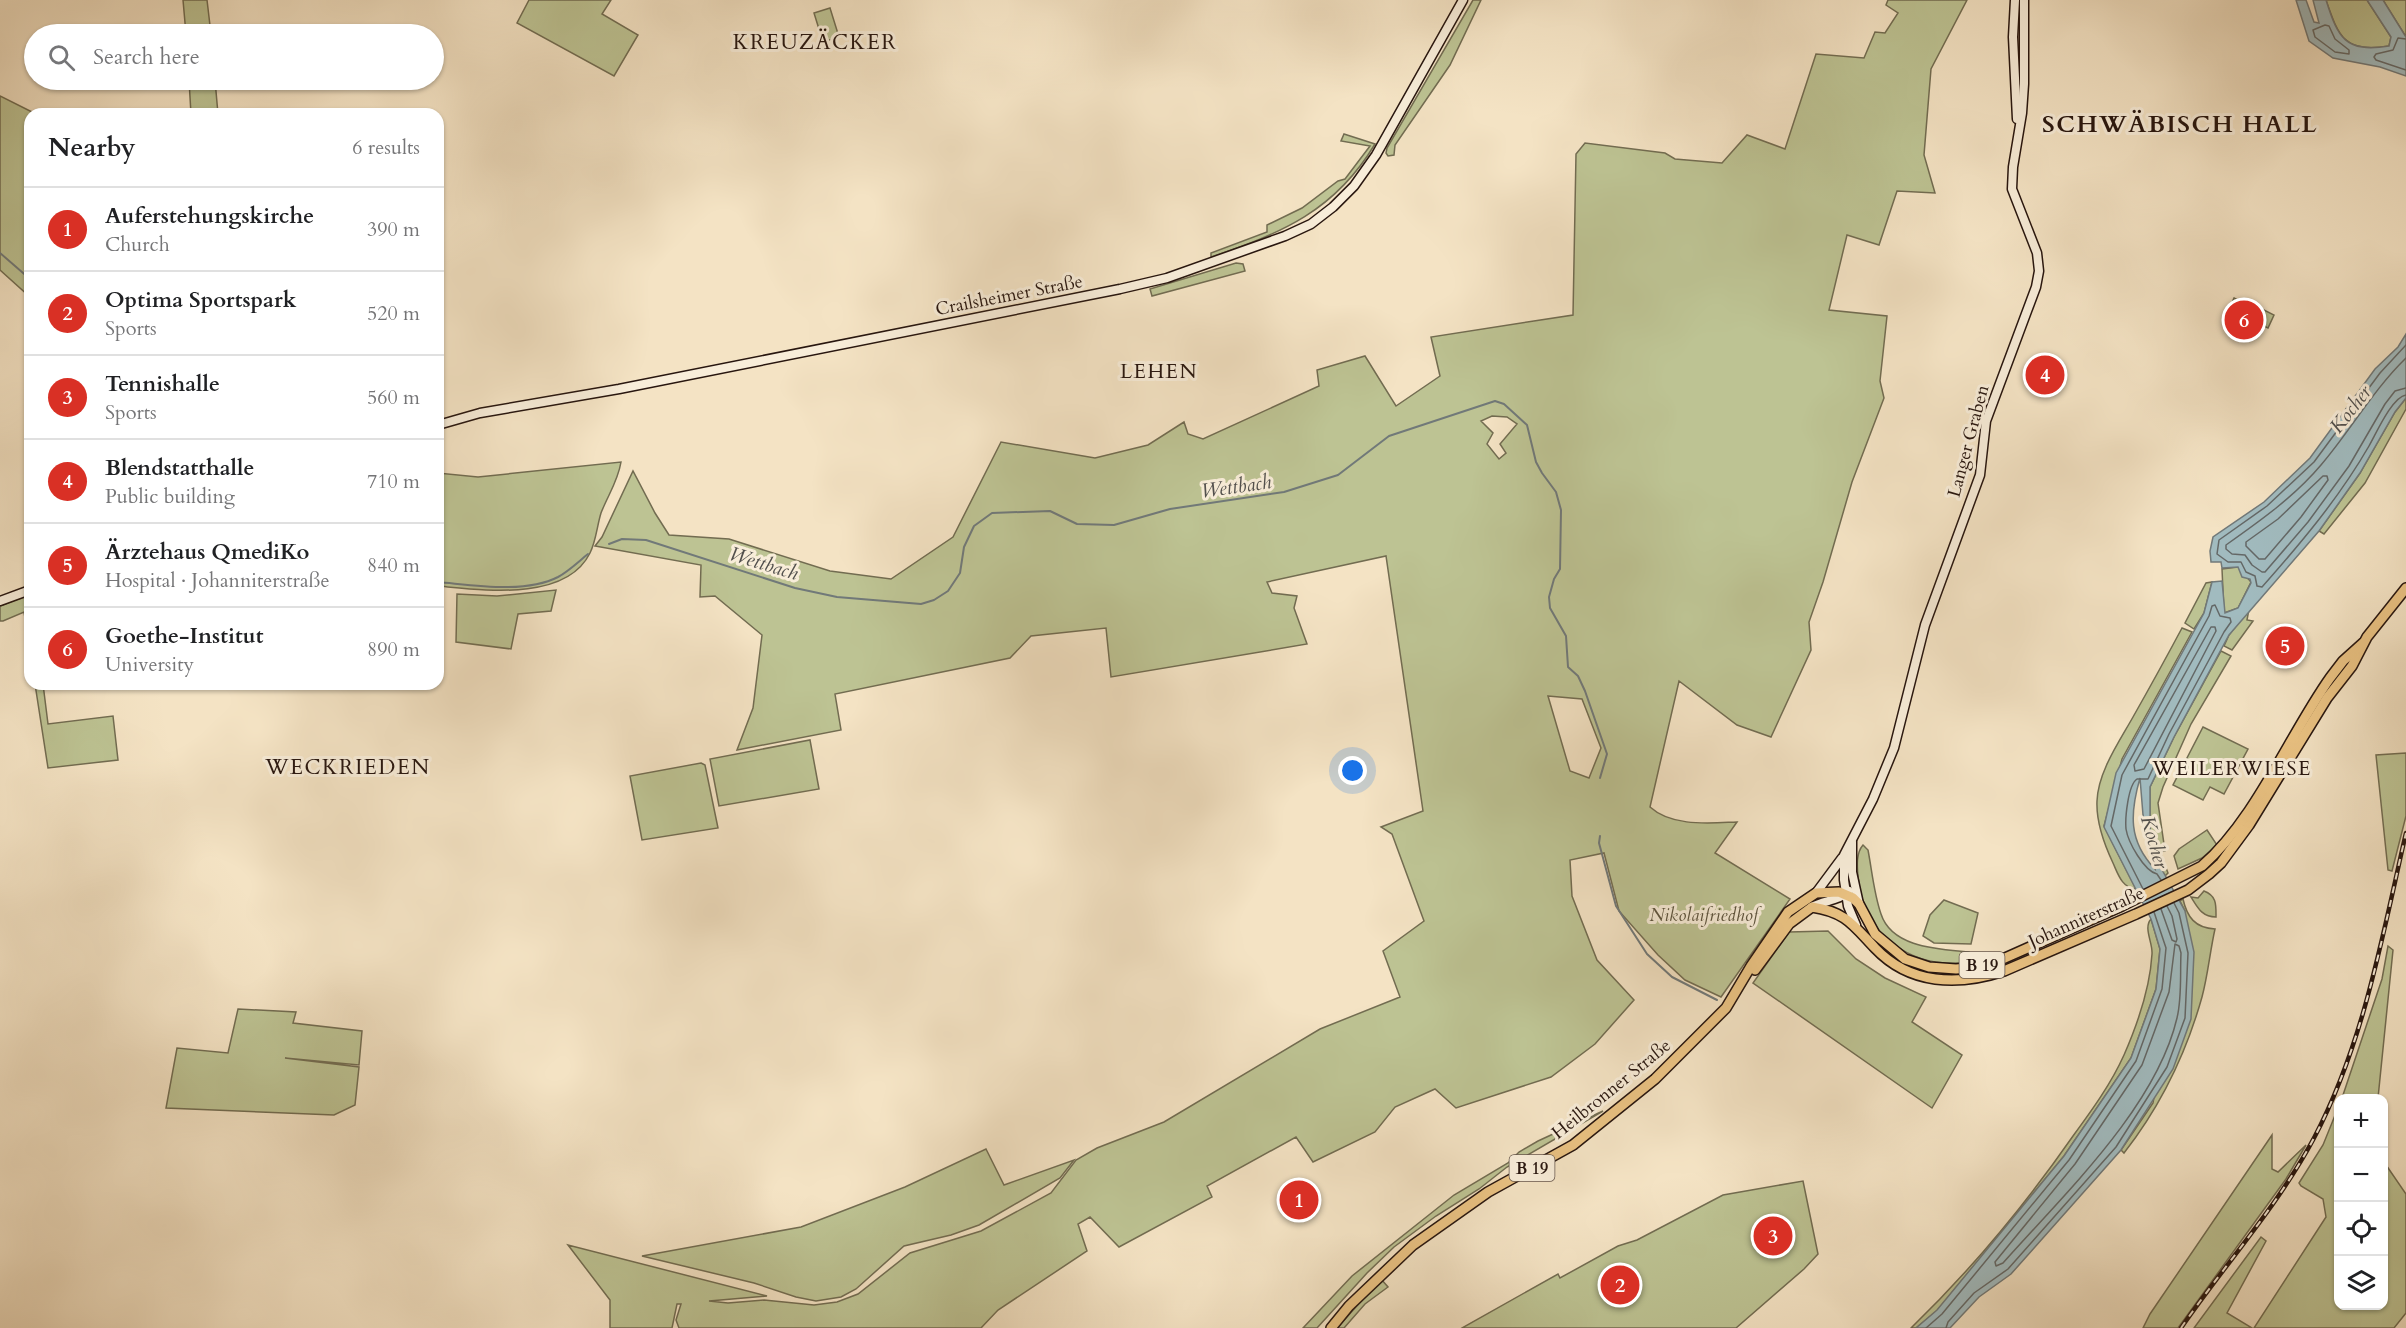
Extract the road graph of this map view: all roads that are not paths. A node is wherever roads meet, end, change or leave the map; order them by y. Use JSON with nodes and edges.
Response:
{"nodes":[{"id":1,"x":1463,"y":0,"type":"edge"},
{"id":2,"x":2015,"y":0,"type":"edge"},
{"id":3,"x":2024,"y":0,"type":"edge"},
{"id":4,"x":2014,"y":71,"type":"junction"},
{"id":5,"x":2024,"y":84,"type":"junction"},
{"id":6,"x":2018,"y":131,"type":"junction"},
{"id":7,"x":444,"y":423,"type":"edge"},
{"id":8,"x":2406,"y":588,"type":"edge"},
{"id":9,"x":24,"y":592,"type":"edge"},
{"id":10,"x":0,"y":601,"type":"edge"},
{"id":11,"x":2365,"y":640,"type":"junction"},
{"id":12,"x":1853,"y":834,"type":"junction"},
{"id":13,"x":1844,"y":855,"type":"junction"},
{"id":14,"x":1854,"y":886,"type":"junction"},
{"id":15,"x":1816,"y":893,"type":"junction"},
{"id":16,"x":1846,"y":894,"type":"junction"},
{"id":17,"x":1859,"y":904,"type":"junction"},
{"id":18,"x":1812,"y":907,"type":"junction"},
{"id":19,"x":1856,"y":925,"type":"junction"},
{"id":20,"x":1733,"y":997,"type":"junction"},
{"id":21,"x":1331,"y":1328,"type":"edge"}],
"edges":[{"from":1,"to":7,"type":"main road","name":"Crailsheimer Straße"},
{"from":2,"to":4,"type":"main road"},
{"from":3,"to":5,"type":"main road"},
{"from":4,"to":5,"type":"main road"},
{"from":4,"to":6,"type":"main road"},
{"from":5,"to":6,"type":"main road","name":"Langer Graben"},
{"from":6,"to":12,"type":"main road","name":"Langer Graben"},
{"from":8,"to":11,"type":"main road","name":"Johanniterstraße","number":"B 19"},
{"from":9,"to":10,"type":"main road"},
{"from":11,"to":17,"type":"main road","name":"Johanniterstraße","number":"B 19"},
{"from":11,"to":19,"type":"main road","name":"Johanniterstraße","number":"B 19"},
{"from":12,"to":13,"type":"main road","name":"Langer Graben"},
{"from":12,"to":14,"type":"main road","name":"Langer Graben"},
{"from":13,"to":15,"type":"main road","number":"B 19"},
{"from":13,"to":16,"type":"main road","name":"Langer Graben"},
{"from":14,"to":16,"type":"main road"},
{"from":14,"to":17,"type":"main road","name":"Langer Graben"},
{"from":15,"to":16,"type":"main road"},
{"from":15,"to":20,"type":"main road","name":"Heilbronner Straße","number":"B 19"},
{"from":16,"to":17,"type":"main road","number":"B 19"},
{"from":16,"to":18,"type":"main road"},
{"from":16,"to":19,"type":"main road","name":"Langer Graben"},
{"from":18,"to":19,"type":"main road","number":"B 19"},
{"from":18,"to":20,"type":"main road","name":"Heilbronner Straße","number":"B 19"},
{"from":20,"to":21,"type":"main road","name":"Heilbronner Straße","number":"B 19"}]}
